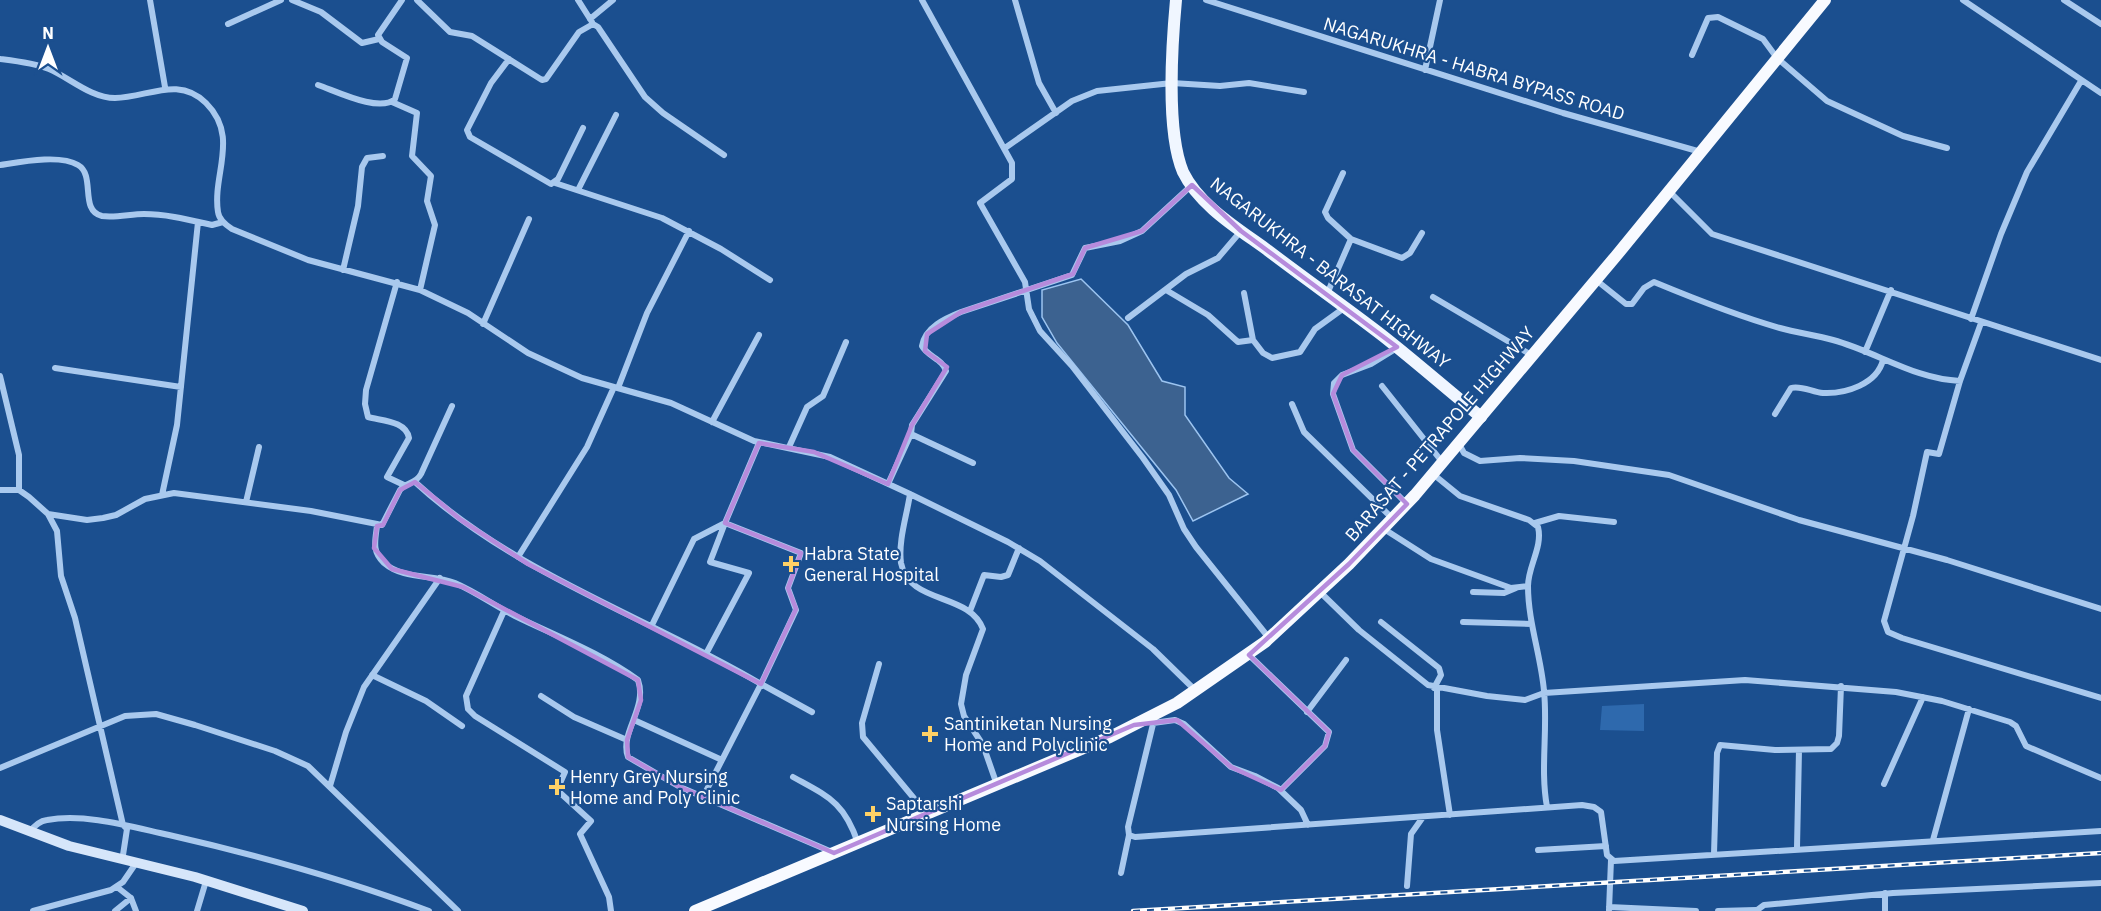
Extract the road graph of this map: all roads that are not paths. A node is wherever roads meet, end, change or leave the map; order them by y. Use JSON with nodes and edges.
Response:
{"nodes":[{"id":1,"x":150,"y":0,"type":"edge"},
{"id":2,"x":281,"y":0,"type":"edge"},
{"id":3,"x":292,"y":0,"type":"edge"},
{"id":4,"x":402,"y":0,"type":"edge"},
{"id":5,"x":417,"y":0,"type":"edge"},
{"id":6,"x":578,"y":0,"type":"edge"},
{"id":7,"x":613,"y":0,"type":"edge"},
{"id":8,"x":922,"y":0,"type":"edge"},
{"id":9,"x":1015,"y":0,"type":"edge"},
{"id":10,"x":1176,"y":0,"type":"edge"},
{"id":11,"x":1206,"y":0,"type":"edge"},
{"id":12,"x":1440,"y":0,"type":"edge"},
{"id":13,"x":1825,"y":0,"type":"edge"},
{"id":14,"x":1963,"y":0,"type":"edge"},
{"id":15,"x":2064,"y":0,"type":"edge"},
{"id":16,"x":2074,"y":3,"type":"edge"},
{"id":17,"x":592,"y":22,"type":"junction"},
{"id":18,"x":228,"y":24,"type":"dead end"},
{"id":19,"x":2101,"y":24,"type":"edge"},
{"id":20,"x":379,"y":39,"type":"junction"},
{"id":21,"x":1692,"y":55,"type":"dead end"},
{"id":22,"x":1777,"y":58,"type":"junction"},
{"id":23,"x":0,"y":59,"type":"edge"},
{"id":24,"x":509,"y":59,"type":"junction"},
{"id":25,"x":1425,"y":70,"type":"junction"},
{"id":26,"x":2081,"y":81,"type":"junction"},
{"id":27,"x":1172,"y":83,"type":"junction"},
{"id":28,"x":318,"y":85,"type":"dead end"},
{"id":29,"x":165,"y":87,"type":"junction"},
{"id":30,"x":1304,"y":92,"type":"dead end"},
{"id":31,"x":2101,"y":93,"type":"edge"},
{"id":32,"x":392,"y":102,"type":"junction"},
{"id":33,"x":1056,"y":113,"type":"junction"},
{"id":34,"x":616,"y":115,"type":"dead end"},
{"id":35,"x":583,"y":128,"type":"dead end"},
{"id":36,"x":1005,"y":148,"type":"junction"},
{"id":37,"x":1947,"y":148,"type":"dead end"},
{"id":38,"x":1701,"y":152,"type":"junction"},
{"id":39,"x":724,"y":155,"type":"dead end"},
{"id":40,"x":383,"y":156,"type":"dead end"},
{"id":41,"x":0,"y":165,"type":"edge"},
{"id":42,"x":1343,"y":173,"type":"dead end"},
{"id":43,"x":555,"y":183,"type":"junction"},
{"id":44,"x":1192,"y":185,"type":"junction"},
{"id":45,"x":578,"y":190,"type":"junction"},
{"id":46,"x":1669,"y":191,"type":"junction"},
{"id":47,"x":529,"y":219,"type":"dead end"},
{"id":48,"x":198,"y":222,"type":"junction"},
{"id":49,"x":223,"y":222,"type":"junction"},
{"id":50,"x":689,"y":231,"type":"junction"},
{"id":51,"x":1241,"y":231,"type":"junction"},
{"id":52,"x":1422,"y":233,"type":"dead end"},
{"id":53,"x":1351,"y":239,"type":"junction"},
{"id":54,"x":344,"y":270,"type":"junction"},
{"id":55,"x":770,"y":280,"type":"dead end"},
{"id":56,"x":1596,"y":280,"type":"junction"},
{"id":57,"x":397,"y":282,"type":"junction"},
{"id":58,"x":420,"y":290,"type":"junction"},
{"id":59,"x":1026,"y":290,"type":"junction"},
{"id":60,"x":1166,"y":290,"type":"junction"},
{"id":61,"x":1891,"y":290,"type":"junction"},
{"id":62,"x":1244,"y":292,"type":"dead end"},
{"id":63,"x":1326,"y":294,"type":"junction"},
{"id":64,"x":1433,"y":297,"type":"dead end"},
{"id":65,"x":1344,"y":308,"type":"junction"},
{"id":66,"x":1128,"y":318,"type":"dead end"},
{"id":67,"x":1971,"y":319,"type":"junction"},
{"id":68,"x":1981,"y":322,"type":"junction"},
{"id":69,"x":483,"y":324,"type":"junction"},
{"id":70,"x":759,"y":335,"type":"dead end"},
{"id":71,"x":1253,"y":340,"type":"junction"},
{"id":72,"x":846,"y":342,"type":"dead end"},
{"id":73,"x":1397,"y":348,"type":"junction"},
{"id":74,"x":1865,"y":352,"type":"junction"},
{"id":75,"x":1533,"y":356,"type":"junction"},
{"id":76,"x":1883,"y":360,"type":"junction"},
{"id":77,"x":2101,"y":360,"type":"edge"},
{"id":78,"x":55,"y":368,"type":"dead end"},
{"id":79,"x":0,"y":376,"type":"edge"},
{"id":80,"x":1960,"y":381,"type":"junction"},
{"id":81,"x":1382,"y":386,"type":"dead end"},
{"id":82,"x":181,"y":387,"type":"junction"},
{"id":83,"x":616,"y":388,"type":"junction"},
{"id":84,"x":2,"y":390,"type":"edge"},
{"id":85,"x":1292,"y":404,"type":"dead end"},
{"id":86,"x":452,"y":406,"type":"dead end"},
{"id":87,"x":1775,"y":414,"type":"dead end"},
{"id":88,"x":1481,"y":417,"type":"junction"},
{"id":89,"x":712,"y":422,"type":"junction"},
{"id":90,"x":911,"y":434,"type":"junction"},
{"id":91,"x":759,"y":443,"type":"junction"},
{"id":92,"x":1458,"y":444,"type":"junction"},
{"id":93,"x":259,"y":447,"type":"dead end"},
{"id":94,"x":789,"y":447,"type":"junction"},
{"id":95,"x":973,"y":463,"type":"dead end"},
{"id":96,"x":1443,"y":463,"type":"junction"},
{"id":97,"x":1433,"y":474,"type":"junction"},
{"id":98,"x":415,"y":482,"type":"junction"},
{"id":99,"x":888,"y":484,"type":"junction"},
{"id":100,"x":404,"y":485,"type":"junction"},
{"id":101,"x":0,"y":490,"type":"edge"},
{"id":102,"x":19,"y":490,"type":"junction"},
{"id":103,"x":910,"y":494,"type":"junction"},
{"id":104,"x":162,"y":495,"type":"junction"},
{"id":105,"x":246,"y":502,"type":"junction"},
{"id":106,"x":1407,"y":504,"type":"junction"},
{"id":107,"x":48,"y":514,"type":"junction"},
{"id":108,"x":1393,"y":519,"type":"junction"},
{"id":109,"x":1614,"y":522,"type":"dead end"},
{"id":110,"x":724,"y":523,"type":"junction"},
{"id":111,"x":1535,"y":523,"type":"junction"},
{"id":112,"x":377,"y":526,"type":"junction"},
{"id":113,"x":1384,"y":530,"type":"junction"},
{"id":114,"x":1019,"y":548,"type":"junction"},
{"id":115,"x":1903,"y":548,"type":"junction"},
{"id":116,"x":518,"y":557,"type":"junction"},
{"id":117,"x":440,"y":578,"type":"junction"},
{"id":118,"x":1528,"y":586,"type":"junction"},
{"id":119,"x":1516,"y":588,"type":"junction"},
{"id":120,"x":1320,"y":592,"type":"junction"},
{"id":121,"x":1473,"y":592,"type":"dead end"},
{"id":122,"x":2101,"y":609,"type":"edge"},
{"id":123,"x":504,"y":610,"type":"junction"},
{"id":124,"x":970,"y":611,"type":"junction"},
{"id":125,"x":1381,"y":622,"type":"dead end"},
{"id":126,"x":1463,"y":622,"type":"dead end"},
{"id":127,"x":1532,"y":624,"type":"junction"},
{"id":128,"x":651,"y":625,"type":"junction"},
{"id":129,"x":1269,"y":639,"type":"junction"},
{"id":130,"x":707,"y":652,"type":"junction"},
{"id":131,"x":1249,"y":655,"type":"junction"},
{"id":132,"x":1346,"y":660,"type":"dead end"},
{"id":133,"x":879,"y":664,"type":"dead end"},
{"id":134,"x":372,"y":675,"type":"junction"},
{"id":135,"x":761,"y":684,"type":"junction"},
{"id":136,"x":1841,"y":686,"type":"junction"},
{"id":137,"x":1435,"y":688,"type":"junction"},
{"id":138,"x":1196,"y":691,"type":"junction"},
{"id":139,"x":1544,"y":693,"type":"junction"},
{"id":140,"x":541,"y":696,"type":"dead end"},
{"id":141,"x":1923,"y":697,"type":"junction"},
{"id":142,"x":2101,"y":698,"type":"edge"},
{"id":143,"x":1969,"y":709,"type":"junction"},
{"id":144,"x":812,"y":712,"type":"dead end"},
{"id":145,"x":1307,"y":712,"type":"junction"},
{"id":146,"x":1154,"y":719,"type":"junction"},
{"id":147,"x":634,"y":720,"type":"junction"},
{"id":148,"x":100,"y":725,"type":"junction"},
{"id":149,"x":462,"y":726,"type":"dead end"},
{"id":150,"x":627,"y":740,"type":"junction"},
{"id":151,"x":1799,"y":750,"type":"junction"},
{"id":152,"x":722,"y":760,"type":"junction"},
{"id":153,"x":0,"y":768,"type":"edge"},
{"id":154,"x":794,"y":777,"type":"dead end"},
{"id":155,"x":2101,"y":778,"type":"edge"},
{"id":156,"x":1884,"y":784,"type":"dead end"},
{"id":157,"x":997,"y":785,"type":"junction"},
{"id":158,"x":330,"y":786,"type":"junction"},
{"id":159,"x":1281,"y":790,"type":"junction"},
{"id":160,"x":703,"y":797,"type":"junction"},
{"id":161,"x":1547,"y":807,"type":"junction"},
{"id":162,"x":927,"y":814,"type":"junction"},
{"id":163,"x":1450,"y":815,"type":"junction"},
{"id":164,"x":1423,"y":817,"type":"junction"},
{"id":165,"x":0,"y":820,"type":"edge"},
{"id":166,"x":123,"y":825,"type":"junction"},
{"id":167,"x":1308,"y":825,"type":"junction"},
{"id":168,"x":2101,"y":831,"type":"edge"},
{"id":169,"x":29,"y":833,"type":"junction"},
{"id":170,"x":1129,"y":835,"type":"junction"},
{"id":171,"x":1933,"y":840,"type":"junction"},
{"id":172,"x":858,"y":843,"type":"junction"},
{"id":173,"x":1606,"y":846,"type":"junction"},
{"id":174,"x":1797,"y":848,"type":"junction"},
{"id":175,"x":1538,"y":850,"type":"dead end"},
{"id":176,"x":834,"y":853,"type":"junction"},
{"id":177,"x":1714,"y":854,"type":"junction"},
{"id":178,"x":123,"y":855,"type":"dead end"},
{"id":179,"x":1611,"y":860,"type":"junction"},
{"id":180,"x":135,"y":863,"type":"junction"},
{"id":181,"x":1121,"y":873,"type":"dead end"},
{"id":182,"x":206,"y":880,"type":"junction"},
{"id":183,"x":2101,"y":883,"type":"edge"},
{"id":184,"x":1407,"y":886,"type":"dead end"},
{"id":185,"x":117,"y":887,"type":"junction"},
{"id":186,"x":1885,"y":894,"type":"junction"},
{"id":187,"x":131,"y":898,"type":"junction"},
{"id":188,"x":1609,"y":909,"type":"edge"},
{"id":189,"x":1756,"y":910,"type":"edge"},
{"id":190,"x":33,"y":911,"type":"edge"},
{"id":191,"x":115,"y":911,"type":"edge"},
{"id":192,"x":136,"y":911,"type":"edge"},
{"id":193,"x":197,"y":911,"type":"edge"},
{"id":194,"x":303,"y":911,"type":"edge"},
{"id":195,"x":429,"y":911,"type":"edge"},
{"id":196,"x":458,"y":911,"type":"edge"},
{"id":197,"x":611,"y":911,"type":"edge"},
{"id":198,"x":695,"y":911,"type":"edge"},
{"id":199,"x":1696,"y":911,"type":"edge"},
{"id":200,"x":1718,"y":911,"type":"edge"},
{"id":201,"x":1885,"y":911,"type":"edge"}],
"edges":[{"from":1,"to":29,"type":"street"},
{"from":2,"to":18,"type":"street"},
{"from":3,"to":20,"type":"street"},
{"from":4,"to":20,"type":"street"},
{"from":5,"to":24,"type":"street"},
{"from":6,"to":17,"type":"street"},
{"from":7,"to":17,"type":"street"},
{"from":8,"to":36,"type":"street"},
{"from":9,"to":33,"type":"street"},
{"from":10,"to":27,"type":"main road","name":"NAGARUKHRA - BARASAT HIGHWAY"},
{"from":11,"to":25,"type":"street","name":"NAGARUKHRA - HABRA BYPASS ROAD"},
{"from":12,"to":25,"type":"street"},
{"from":13,"to":22,"type":"highway","name":"BARASAT - PETRAPOLE HIGHWAY"},
{"from":14,"to":26,"type":"street"},
{"from":15,"to":16,"type":"street"},
{"from":16,"to":19,"type":"street"},
{"from":17,"to":24,"type":"street"},
{"from":17,"to":39,"type":"street"},
{"from":20,"to":32,"type":"street"},
{"from":21,"to":22,"type":"street"},
{"from":22,"to":37,"type":"street"},
{"from":22,"to":38,"type":"highway","name":"BARASAT - PETRAPOLE HIGHWAY"},
{"from":23,"to":29,"type":"street"},
{"from":24,"to":43,"type":"street"},
{"from":25,"to":38,"type":"street","name":"NAGARUKHRA - HABRA BYPASS ROAD"},
{"from":26,"to":31,"type":"street"},
{"from":26,"to":67,"type":"street"},
{"from":27,"to":30,"type":"street"},
{"from":27,"to":33,"type":"street"},
{"from":27,"to":44,"type":"main road","name":"NAGARUKHRA - BARASAT HIGHWAY"},
{"from":28,"to":32,"type":"street"},
{"from":29,"to":49,"type":"street"},
{"from":32,"to":58,"type":"street"},
{"from":33,"to":36,"type":"street"},
{"from":34,"to":45,"type":"street"},
{"from":35,"to":43,"type":"street"},
{"from":36,"to":59,"type":"street"},
{"from":38,"to":46,"type":"highway","name":"BARASAT - PETRAPOLE HIGHWAY"},
{"from":40,"to":54,"type":"street"},
{"from":41,"to":48,"type":"street"},
{"from":42,"to":53,"type":"street"},
{"from":43,"to":45,"type":"street"},
{"from":44,"to":51,"type":"main road","name":"NAGARUKHRA - BARASAT HIGHWAY"},
{"from":44,"to":59,"type":"street"},
{"from":45,"to":50,"type":"street"},
{"from":46,"to":56,"type":"highway","name":"BARASAT - PETRAPOLE HIGHWAY"},
{"from":46,"to":61,"type":"street"},
{"from":47,"to":69,"type":"street"},
{"from":48,"to":49,"type":"street"},
{"from":48,"to":82,"type":"street"},
{"from":49,"to":54,"type":"street"},
{"from":50,"to":55,"type":"street"},
{"from":50,"to":83,"type":"street"},
{"from":51,"to":60,"type":"street"},
{"from":51,"to":63,"type":"main road","name":"NAGARUKHRA - BARASAT HIGHWAY"},
{"from":52,"to":53,"type":"street"},
{"from":53,"to":63,"type":"street"},
{"from":54,"to":57,"type":"street"},
{"from":56,"to":74,"type":"street"},
{"from":56,"to":75,"type":"highway","name":"BARASAT - PETRAPOLE HIGHWAY"},
{"from":57,"to":58,"type":"street"},
{"from":57,"to":100,"type":"street"},
{"from":58,"to":69,"type":"street"},
{"from":59,"to":90,"type":"street"},
{"from":59,"to":129,"type":"street"},
{"from":60,"to":66,"type":"street"},
{"from":60,"to":71,"type":"street"},
{"from":61,"to":67,"type":"street"},
{"from":61,"to":74,"type":"street"},
{"from":62,"to":71,"type":"street"},
{"from":63,"to":65,"type":"main road","name":"NAGARUKHRA - BARASAT HIGHWAY"},
{"from":64,"to":75,"type":"street"},
{"from":65,"to":71,"type":"street"},
{"from":65,"to":73,"type":"main road","name":"NAGARUKHRA - BARASAT HIGHWAY"},
{"from":67,"to":68,"type":"street"},
{"from":68,"to":77,"type":"street"},
{"from":68,"to":80,"type":"street"},
{"from":69,"to":83,"type":"street"},
{"from":70,"to":89,"type":"street"},
{"from":72,"to":94,"type":"street"},
{"from":73,"to":88,"type":"main road","name":"NAGARUKHRA - BARASAT HIGHWAY"},
{"from":73,"to":106,"type":"street"},
{"from":74,"to":76,"type":"street"},
{"from":75,"to":88,"type":"highway","name":"BARASAT - PETRAPOLE HIGHWAY"},
{"from":76,"to":80,"type":"street"},
{"from":76,"to":87,"type":"street"},
{"from":78,"to":82,"type":"street"},
{"from":79,"to":84,"type":"street"},
{"from":80,"to":115,"type":"street"},
{"from":81,"to":96,"type":"street"},
{"from":82,"to":104,"type":"street"},
{"from":83,"to":89,"type":"street"},
{"from":83,"to":116,"type":"street"},
{"from":84,"to":102,"type":"street"},
{"from":85,"to":108,"type":"street"},
{"from":86,"to":98,"type":"street"},
{"from":88,"to":92,"type":"highway","name":"BARASAT - PETRAPOLE HIGHWAY"},
{"from":89,"to":91,"type":"street"},
{"from":90,"to":95,"type":"street"},
{"from":90,"to":99,"type":"street"},
{"from":91,"to":94,"type":"street"},
{"from":91,"to":110,"type":"street"},
{"from":92,"to":96,"type":"highway","name":"BARASAT - PETRAPOLE HIGHWAY"},
{"from":92,"to":115,"type":"street"},
{"from":93,"to":105,"type":"street"},
{"from":94,"to":99,"type":"street"},
{"from":96,"to":97,"type":"highway","name":"BARASAT - PETRAPOLE HIGHWAY"},
{"from":97,"to":106,"type":"highway","name":"BARASAT - PETRAPOLE HIGHWAY"},
{"from":97,"to":111,"type":"street"},
{"from":98,"to":100,"type":"street"},
{"from":98,"to":116,"type":"street"},
{"from":99,"to":103,"type":"street"},
{"from":100,"to":112,"type":"street"},
{"from":101,"to":102,"type":"street"},
{"from":102,"to":107,"type":"street"},
{"from":103,"to":114,"type":"street"},
{"from":103,"to":124,"type":"street"},
{"from":104,"to":105,"type":"street"},
{"from":104,"to":107,"type":"street"},
{"from":105,"to":112,"type":"street"},
{"from":106,"to":108,"type":"highway","name":"BARASAT - PETRAPOLE HIGHWAY"},
{"from":107,"to":148,"type":"street"},
{"from":108,"to":113,"type":"highway","name":"BARASAT - PETRAPOLE HIGHWAY"},
{"from":109,"to":111,"type":"street"},
{"from":110,"to":128,"type":"street"},
{"from":110,"to":130,"type":"street"},
{"from":110,"to":135,"type":"street"},
{"from":111,"to":118,"type":"street"},
{"from":112,"to":117,"type":"street"},
{"from":113,"to":119,"type":"street"},
{"from":113,"to":120,"type":"highway","name":"BARASAT - PETRAPOLE HIGHWAY"},
{"from":114,"to":124,"type":"street"},
{"from":114,"to":138,"type":"street"},
{"from":115,"to":122,"type":"street"},
{"from":115,"to":142,"type":"street"},
{"from":116,"to":128,"type":"street"},
{"from":117,"to":123,"type":"street"},
{"from":117,"to":134,"type":"street"},
{"from":118,"to":119,"type":"street"},
{"from":118,"to":127,"type":"street"},
{"from":119,"to":121,"type":"street"},
{"from":120,"to":129,"type":"highway","name":"BARASAT - PETRAPOLE HIGHWAY"},
{"from":120,"to":137,"type":"street"},
{"from":123,"to":147,"type":"street"},
{"from":123,"to":197,"type":"street"},
{"from":124,"to":157,"type":"street"},
{"from":125,"to":137,"type":"street"},
{"from":126,"to":127,"type":"street"},
{"from":127,"to":139,"type":"street"},
{"from":128,"to":130,"type":"street"},
{"from":129,"to":131,"type":"highway","name":"BARASAT - PETRAPOLE HIGHWAY"},
{"from":130,"to":135,"type":"street"},
{"from":131,"to":138,"type":"highway","name":"BARASAT - PETRAPOLE HIGHWAY"},
{"from":131,"to":145,"type":"street"},
{"from":132,"to":145,"type":"street"},
{"from":133,"to":162,"type":"street"},
{"from":134,"to":149,"type":"street"},
{"from":134,"to":158,"type":"street"},
{"from":135,"to":144,"type":"street"},
{"from":135,"to":152,"type":"street"},
{"from":136,"to":139,"type":"street"},
{"from":136,"to":141,"type":"street"},
{"from":136,"to":151,"type":"street"},
{"from":137,"to":139,"type":"street"},
{"from":137,"to":163,"type":"street"},
{"from":138,"to":146,"type":"highway","name":"BARASAT - PETRAPOLE HIGHWAY"},
{"from":139,"to":161,"type":"street"},
{"from":140,"to":150,"type":"street"},
{"from":141,"to":143,"type":"street"},
{"from":141,"to":156,"type":"street"},
{"from":143,"to":155,"type":"street"},
{"from":143,"to":171,"type":"street"},
{"from":145,"to":159,"type":"street"},
{"from":146,"to":157,"type":"highway","name":"BARASAT - PETRAPOLE HIGHWAY"},
{"from":146,"to":159,"type":"street"},
{"from":146,"to":170,"type":"street"},
{"from":147,"to":150,"type":"street"},
{"from":147,"to":152,"type":"street"},
{"from":148,"to":153,"type":"street"},
{"from":148,"to":158,"type":"street"},
{"from":148,"to":166,"type":"street"},
{"from":150,"to":160,"type":"street"},
{"from":151,"to":174,"type":"street"},
{"from":151,"to":177,"type":"street"},
{"from":152,"to":160,"type":"street"},
{"from":154,"to":172,"type":"street"},
{"from":157,"to":162,"type":"highway","name":"BARASAT - PETRAPOLE HIGHWAY"},
{"from":158,"to":196,"type":"street"},
{"from":159,"to":167,"type":"street"},
{"from":160,"to":176,"type":"street"},
{"from":161,"to":163,"type":"street"},
{"from":161,"to":173,"type":"street"},
{"from":162,"to":172,"type":"highway","name":"BARASAT - PETRAPOLE HIGHWAY"},
{"from":163,"to":164,"type":"street"},
{"from":164,"to":167,"type":"street"},
{"from":164,"to":184,"type":"street"},
{"from":165,"to":169,"type":"main road"},
{"from":166,"to":169,"type":"street"},
{"from":166,"to":178,"type":"street"},
{"from":166,"to":195,"type":"street"},
{"from":167,"to":170,"type":"street"},
{"from":168,"to":171,"type":"street"},
{"from":169,"to":180,"type":"main road"},
{"from":170,"to":181,"type":"street"},
{"from":171,"to":174,"type":"street"},
{"from":172,"to":176,"type":"highway","name":"BARASAT - PETRAPOLE HIGHWAY"},
{"from":173,"to":175,"type":"street"},
{"from":173,"to":179,"type":"street"},
{"from":174,"to":177,"type":"street"},
{"from":176,"to":198,"type":"highway","name":"BARASAT - PETRAPOLE HIGHWAY"},
{"from":177,"to":179,"type":"street"},
{"from":179,"to":188,"type":"street"},
{"from":180,"to":182,"type":"main road"},
{"from":180,"to":185,"type":"street"},
{"from":182,"to":193,"type":"street"},
{"from":182,"to":194,"type":"main road"},
{"from":183,"to":186,"type":"street"},
{"from":185,"to":187,"type":"street"},
{"from":185,"to":190,"type":"street"},
{"from":186,"to":189,"type":"street"},
{"from":186,"to":201,"type":"street"},
{"from":187,"to":191,"type":"street"},
{"from":187,"to":192,"type":"street"},
{"from":188,"to":199,"type":"street"},
{"from":189,"to":200,"type":"street"}]}
